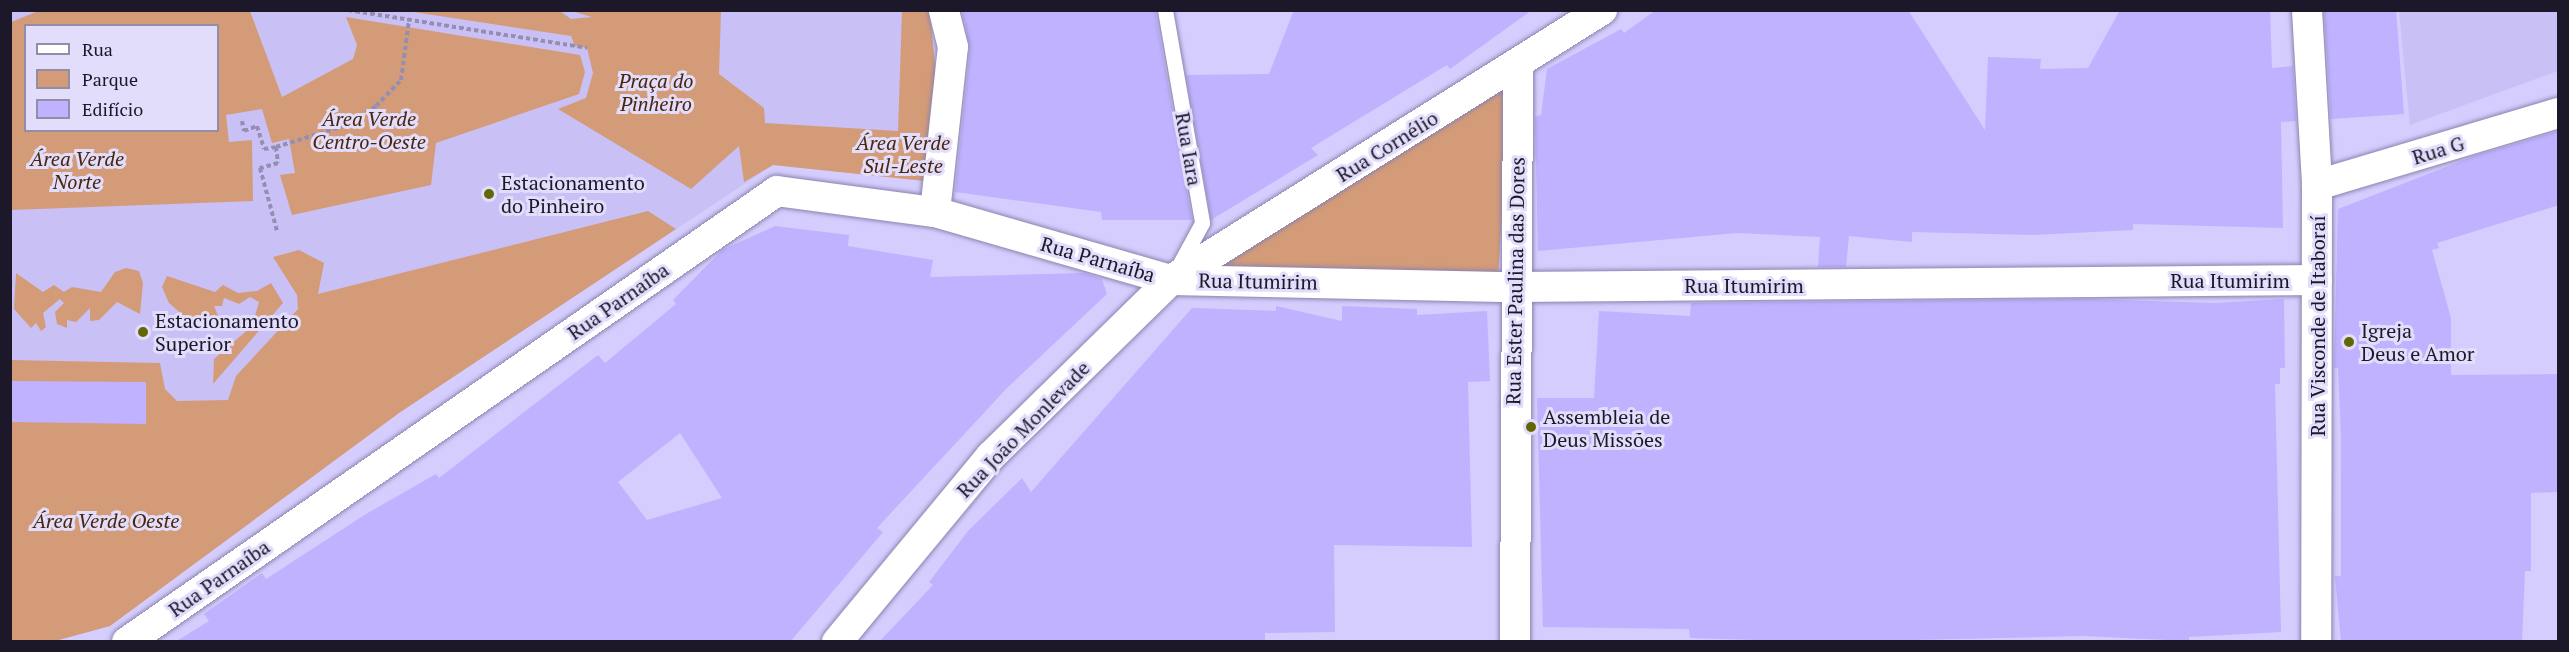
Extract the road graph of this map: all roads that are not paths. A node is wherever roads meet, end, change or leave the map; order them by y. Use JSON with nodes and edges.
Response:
{"nodes":[{"id":1,"x":944,"y":10,"type":"edge"},
{"id":2,"x":1165,"y":10,"type":"edge"},
{"id":3,"x":1602,"y":10,"type":"edge"},
{"id":4,"x":2307,"y":10,"type":"edge"},
{"id":5,"x":1518,"y":64,"type":"junction"},
{"id":6,"x":2559,"y":113,"type":"edge"},
{"id":7,"x":2317,"y":185,"type":"junction"},
{"id":8,"x":935,"y":212,"type":"junction"},
{"id":9,"x":1171,"y":280,"type":"junction"},
{"id":10,"x":2317,"y":280,"type":"junction"},
{"id":11,"x":1513,"y":286,"type":"junction"},
{"id":12,"x":127,"y":642,"type":"edge"},
{"id":13,"x":837,"y":642,"type":"edge"},
{"id":14,"x":1515,"y":642,"type":"edge"},
{"id":15,"x":2316,"y":642,"type":"edge"}],
"edges":[{"from":1,"to":8,"type":"street"},
{"from":2,"to":9,"type":"lane","name":"Rua Iara"},
{"from":3,"to":5,"type":"street","name":"Rua Cornélio"},
{"from":4,"to":7,"type":"street","name":"Rua Visconde de Itaboraí"},
{"from":5,"to":9,"type":"street","name":"Rua Cornélio"},
{"from":5,"to":11,"type":"street","name":"Rua Ester Paulina das Dores"},
{"from":6,"to":7,"type":"street","name":"Rua G"},
{"from":7,"to":10,"type":"street","name":"Rua Visconde de Itaboraí"},
{"from":8,"to":9,"type":"street","name":"Rua Parnaíba"},
{"from":8,"to":12,"type":"street","name":"Rua Parnaíba"},
{"from":9,"to":11,"type":"street","name":"Rua Itumirim"},
{"from":9,"to":13,"type":"street","name":"Rua João Monlevade"},
{"from":10,"to":11,"type":"street","name":"Rua Itumirim"},
{"from":10,"to":15,"type":"street","name":"Rua Visconde de Itaboraí"},
{"from":11,"to":14,"type":"street","name":"Rua Ester Paulina das Dores"}]}
